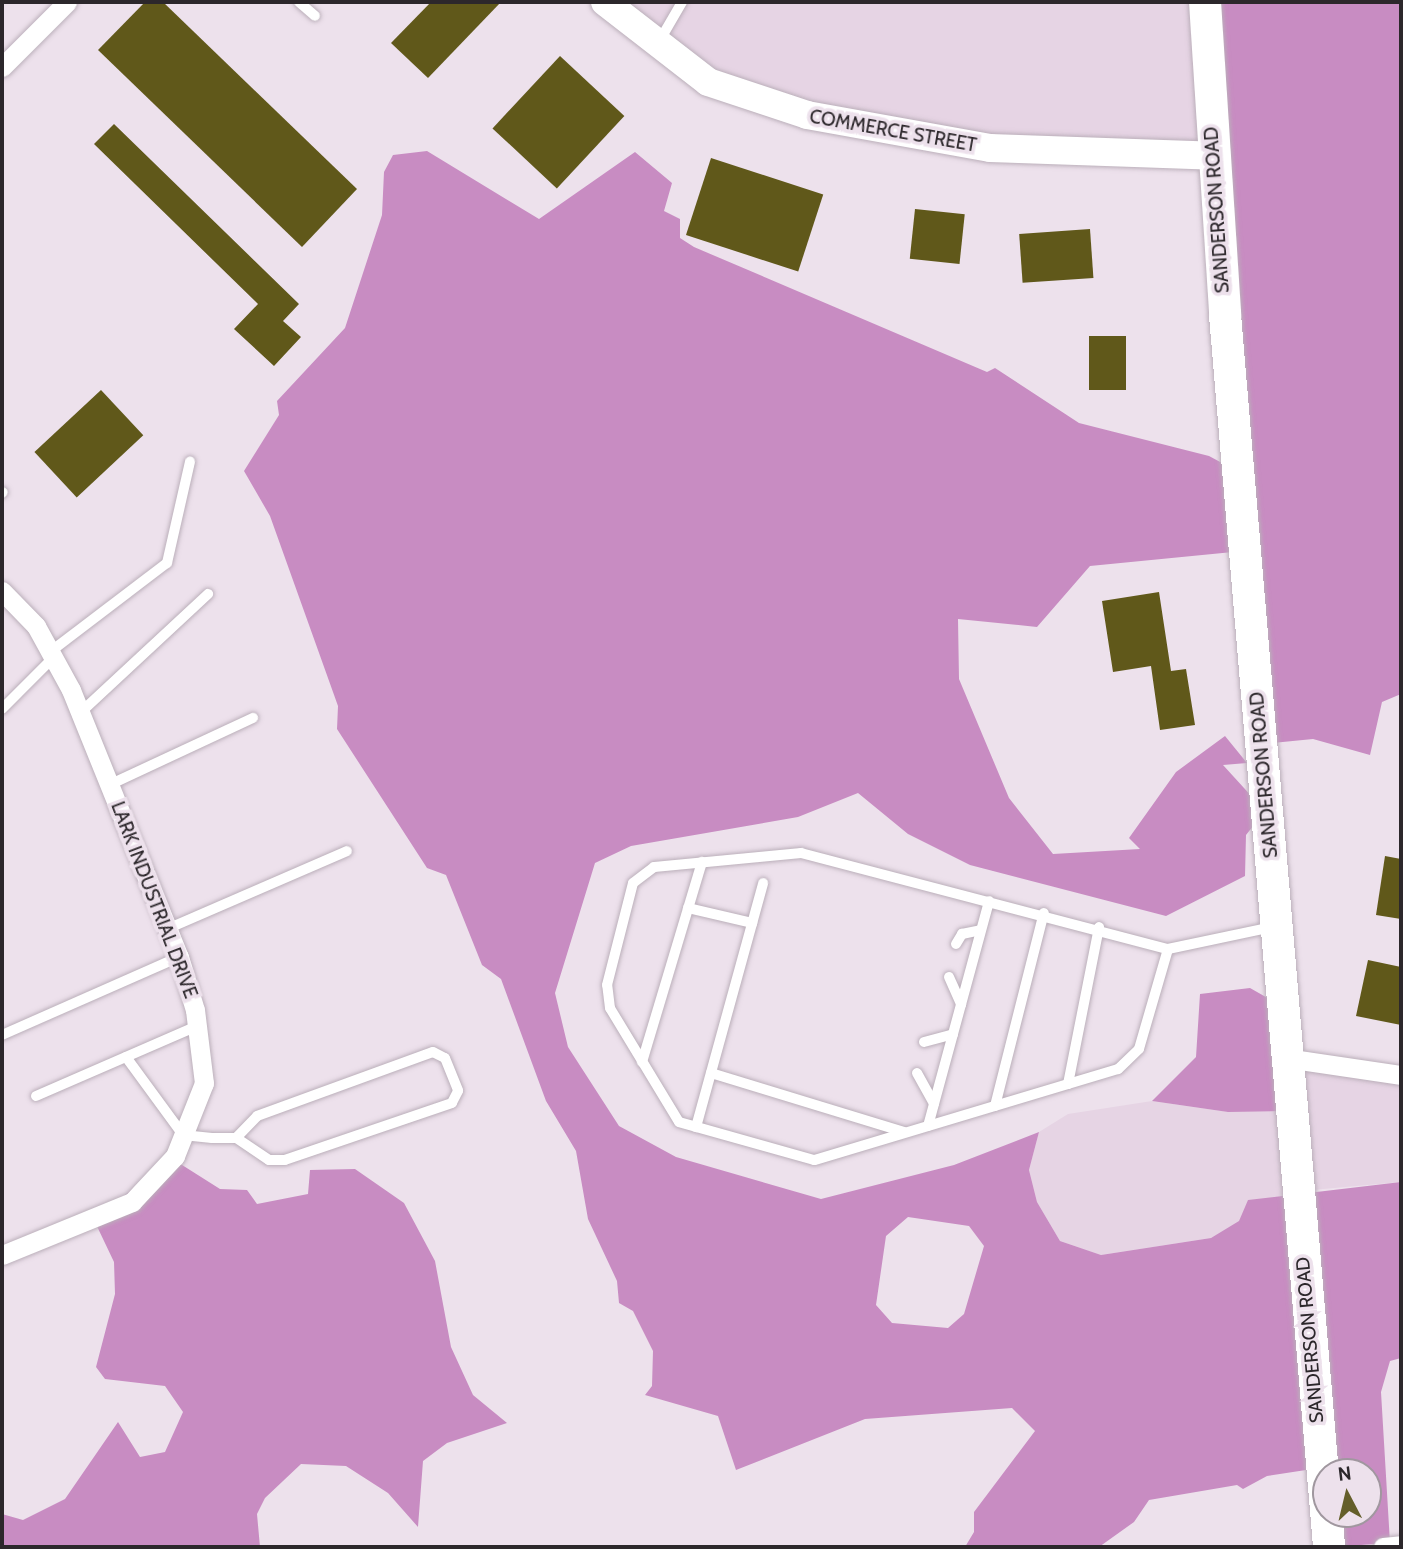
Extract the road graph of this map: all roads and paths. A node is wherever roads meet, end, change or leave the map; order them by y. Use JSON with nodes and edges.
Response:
{"nodes":[{"id":1,"x":67,"y":2,"type":"edge"},
{"id":2,"x":299,"y":2,"type":"edge"},
{"id":3,"x":605,"y":2,"type":"edge"},
{"id":4,"x":682,"y":2,"type":"edge"},
{"id":5,"x":1205,"y":2,"type":"edge"},
{"id":6,"x":315,"y":16,"type":"dead end"},
{"id":7,"x":657,"y":43,"type":"junction"},
{"id":8,"x":2,"y":67,"type":"edge"},
{"id":9,"x":1214,"y":156,"type":"junction"},
{"id":10,"x":190,"y":462,"type":"dead end"},
{"id":11,"x":2,"y":591,"type":"edge"},
{"id":12,"x":208,"y":594,"type":"dead end"},
{"id":13,"x":52,"y":655,"type":"junction"},
{"id":14,"x":2,"y":709,"type":"edge"},
{"id":15,"x":80,"y":713,"type":"junction"},
{"id":16,"x":253,"y":718,"type":"dead end"},
{"id":17,"x":109,"y":785,"type":"junction"},
{"id":18,"x":347,"y":851,"type":"dead end"},
{"id":19,"x":702,"y":862,"type":"junction"},
{"id":20,"x":763,"y":883,"type":"dead end"},
{"id":21,"x":989,"y":901,"type":"junction"},
{"id":22,"x":688,"y":908,"type":"junction"},
{"id":23,"x":1044,"y":913,"type":"junction"},
{"id":24,"x":752,"y":923,"type":"junction"},
{"id":25,"x":1276,"y":926,"type":"junction"},
{"id":26,"x":1099,"y":927,"type":"junction"},
{"id":27,"x":167,"y":929,"type":"junction"},
{"id":28,"x":981,"y":930,"type":"junction"},
{"id":29,"x":956,"y":944,"type":"dead end"},
{"id":30,"x":1168,"y":949,"type":"junction"},
{"id":31,"x":178,"y":957,"type":"junction"},
{"id":32,"x":949,"y":977,"type":"dead end"},
{"id":33,"x":961,"y":1004,"type":"junction"},
{"id":34,"x":198,"y":1026,"type":"junction"},
{"id":35,"x":953,"y":1034,"type":"junction"},
{"id":36,"x":2,"y":1035,"type":"edge"},
{"id":37,"x":924,"y":1042,"type":"dead end"},
{"id":38,"x":126,"y":1057,"type":"junction"},
{"id":39,"x":1286,"y":1058,"type":"junction"},
{"id":40,"x":642,"y":1062,"type":"junction"},
{"id":41,"x":711,"y":1073,"type":"junction"},
{"id":42,"x":917,"y":1073,"type":"dead end"},
{"id":43,"x":1401,"y":1075,"type":"edge"},
{"id":44,"x":1068,"y":1084,"type":"junction"},
{"id":45,"x":36,"y":1096,"type":"dead end"},
{"id":46,"x":934,"y":1104,"type":"junction"},
{"id":47,"x":995,"y":1106,"type":"junction"},
{"id":48,"x":928,"y":1126,"type":"junction"},
{"id":49,"x":696,"y":1127,"type":"junction"},
{"id":50,"x":906,"y":1133,"type":"junction"},
{"id":51,"x":183,"y":1135,"type":"junction"},
{"id":52,"x":236,"y":1138,"type":"junction"},
{"id":53,"x":2,"y":1255,"type":"edge"},
{"id":54,"x":1401,"y":1545,"type":"edge"},
{"id":55,"x":1329,"y":1547,"type":"edge"},
{"id":56,"x":1383,"y":1547,"type":"edge"}],
"edges":[{"from":1,"to":8,"type":"street"},
{"from":2,"to":6,"type":"lane"},
{"from":3,"to":7,"type":"street","name":"COMMERCE STREET"},
{"from":4,"to":7,"type":"lane"},
{"from":5,"to":9,"type":"main road","name":"SANDERSON ROAD"},
{"from":7,"to":9,"type":"street","name":"COMMERCE STREET"},
{"from":9,"to":25,"type":"main road","name":"SANDERSON ROAD"},
{"from":10,"to":13,"type":"lane"},
{"from":11,"to":13,"type":"street","name":"LARK INDUSTRIAL DRIVE"},
{"from":12,"to":15,"type":"lane"},
{"from":13,"to":14,"type":"lane"},
{"from":13,"to":15,"type":"street","name":"LARK INDUSTRIAL DRIVE"},
{"from":15,"to":17,"type":"street","name":"LARK INDUSTRIAL DRIVE"},
{"from":16,"to":17,"type":"lane"},
{"from":17,"to":27,"type":"street","name":"LARK INDUSTRIAL DRIVE"},
{"from":18,"to":27,"type":"lane"},
{"from":19,"to":21,"type":"lane"},
{"from":19,"to":22,"type":"lane"},
{"from":19,"to":40,"type":"lane"},
{"from":20,"to":24,"type":"lane"},
{"from":21,"to":23,"type":"lane"},
{"from":21,"to":28,"type":"lane"},
{"from":22,"to":24,"type":"lane"},
{"from":22,"to":40,"type":"lane"},
{"from":23,"to":26,"type":"lane"},
{"from":23,"to":47,"type":"lane"},
{"from":24,"to":41,"type":"lane"},
{"from":25,"to":30,"type":"lane"},
{"from":25,"to":39,"type":"main road","name":"SANDERSON ROAD"},
{"from":26,"to":30,"type":"lane"},
{"from":26,"to":44,"type":"lane"},
{"from":27,"to":31,"type":"street","name":"LARK INDUSTRIAL DRIVE"},
{"from":28,"to":29,"type":"lane"},
{"from":28,"to":33,"type":"lane"},
{"from":30,"to":44,"type":"lane"},
{"from":31,"to":34,"type":"street","name":"LARK INDUSTRIAL DRIVE"},
{"from":31,"to":36,"type":"lane"},
{"from":32,"to":33,"type":"lane"},
{"from":33,"to":35,"type":"lane"},
{"from":34,"to":38,"type":"lane"},
{"from":34,"to":51,"type":"street","name":"LARK INDUSTRIAL DRIVE"},
{"from":35,"to":37,"type":"lane"},
{"from":35,"to":46,"type":"lane"},
{"from":38,"to":45,"type":"lane"},
{"from":38,"to":51,"type":"lane"},
{"from":39,"to":43,"type":"street"},
{"from":39,"to":55,"type":"main road","name":"SANDERSON ROAD"},
{"from":40,"to":49,"type":"lane"},
{"from":41,"to":49,"type":"lane"},
{"from":41,"to":50,"type":"lane"},
{"from":42,"to":46,"type":"lane"},
{"from":44,"to":47,"type":"lane"},
{"from":46,"to":48,"type":"lane"},
{"from":47,"to":48,"type":"lane"},
{"from":48,"to":50,"type":"lane"},
{"from":49,"to":50,"type":"lane"},
{"from":51,"to":52,"type":"lane"},
{"from":51,"to":53,"type":"street","name":"LARK INDUSTRIAL DRIVE"},
{"from":52,"to":52,"type":"lane"},
{"from":54,"to":56,"type":"street"}]}
